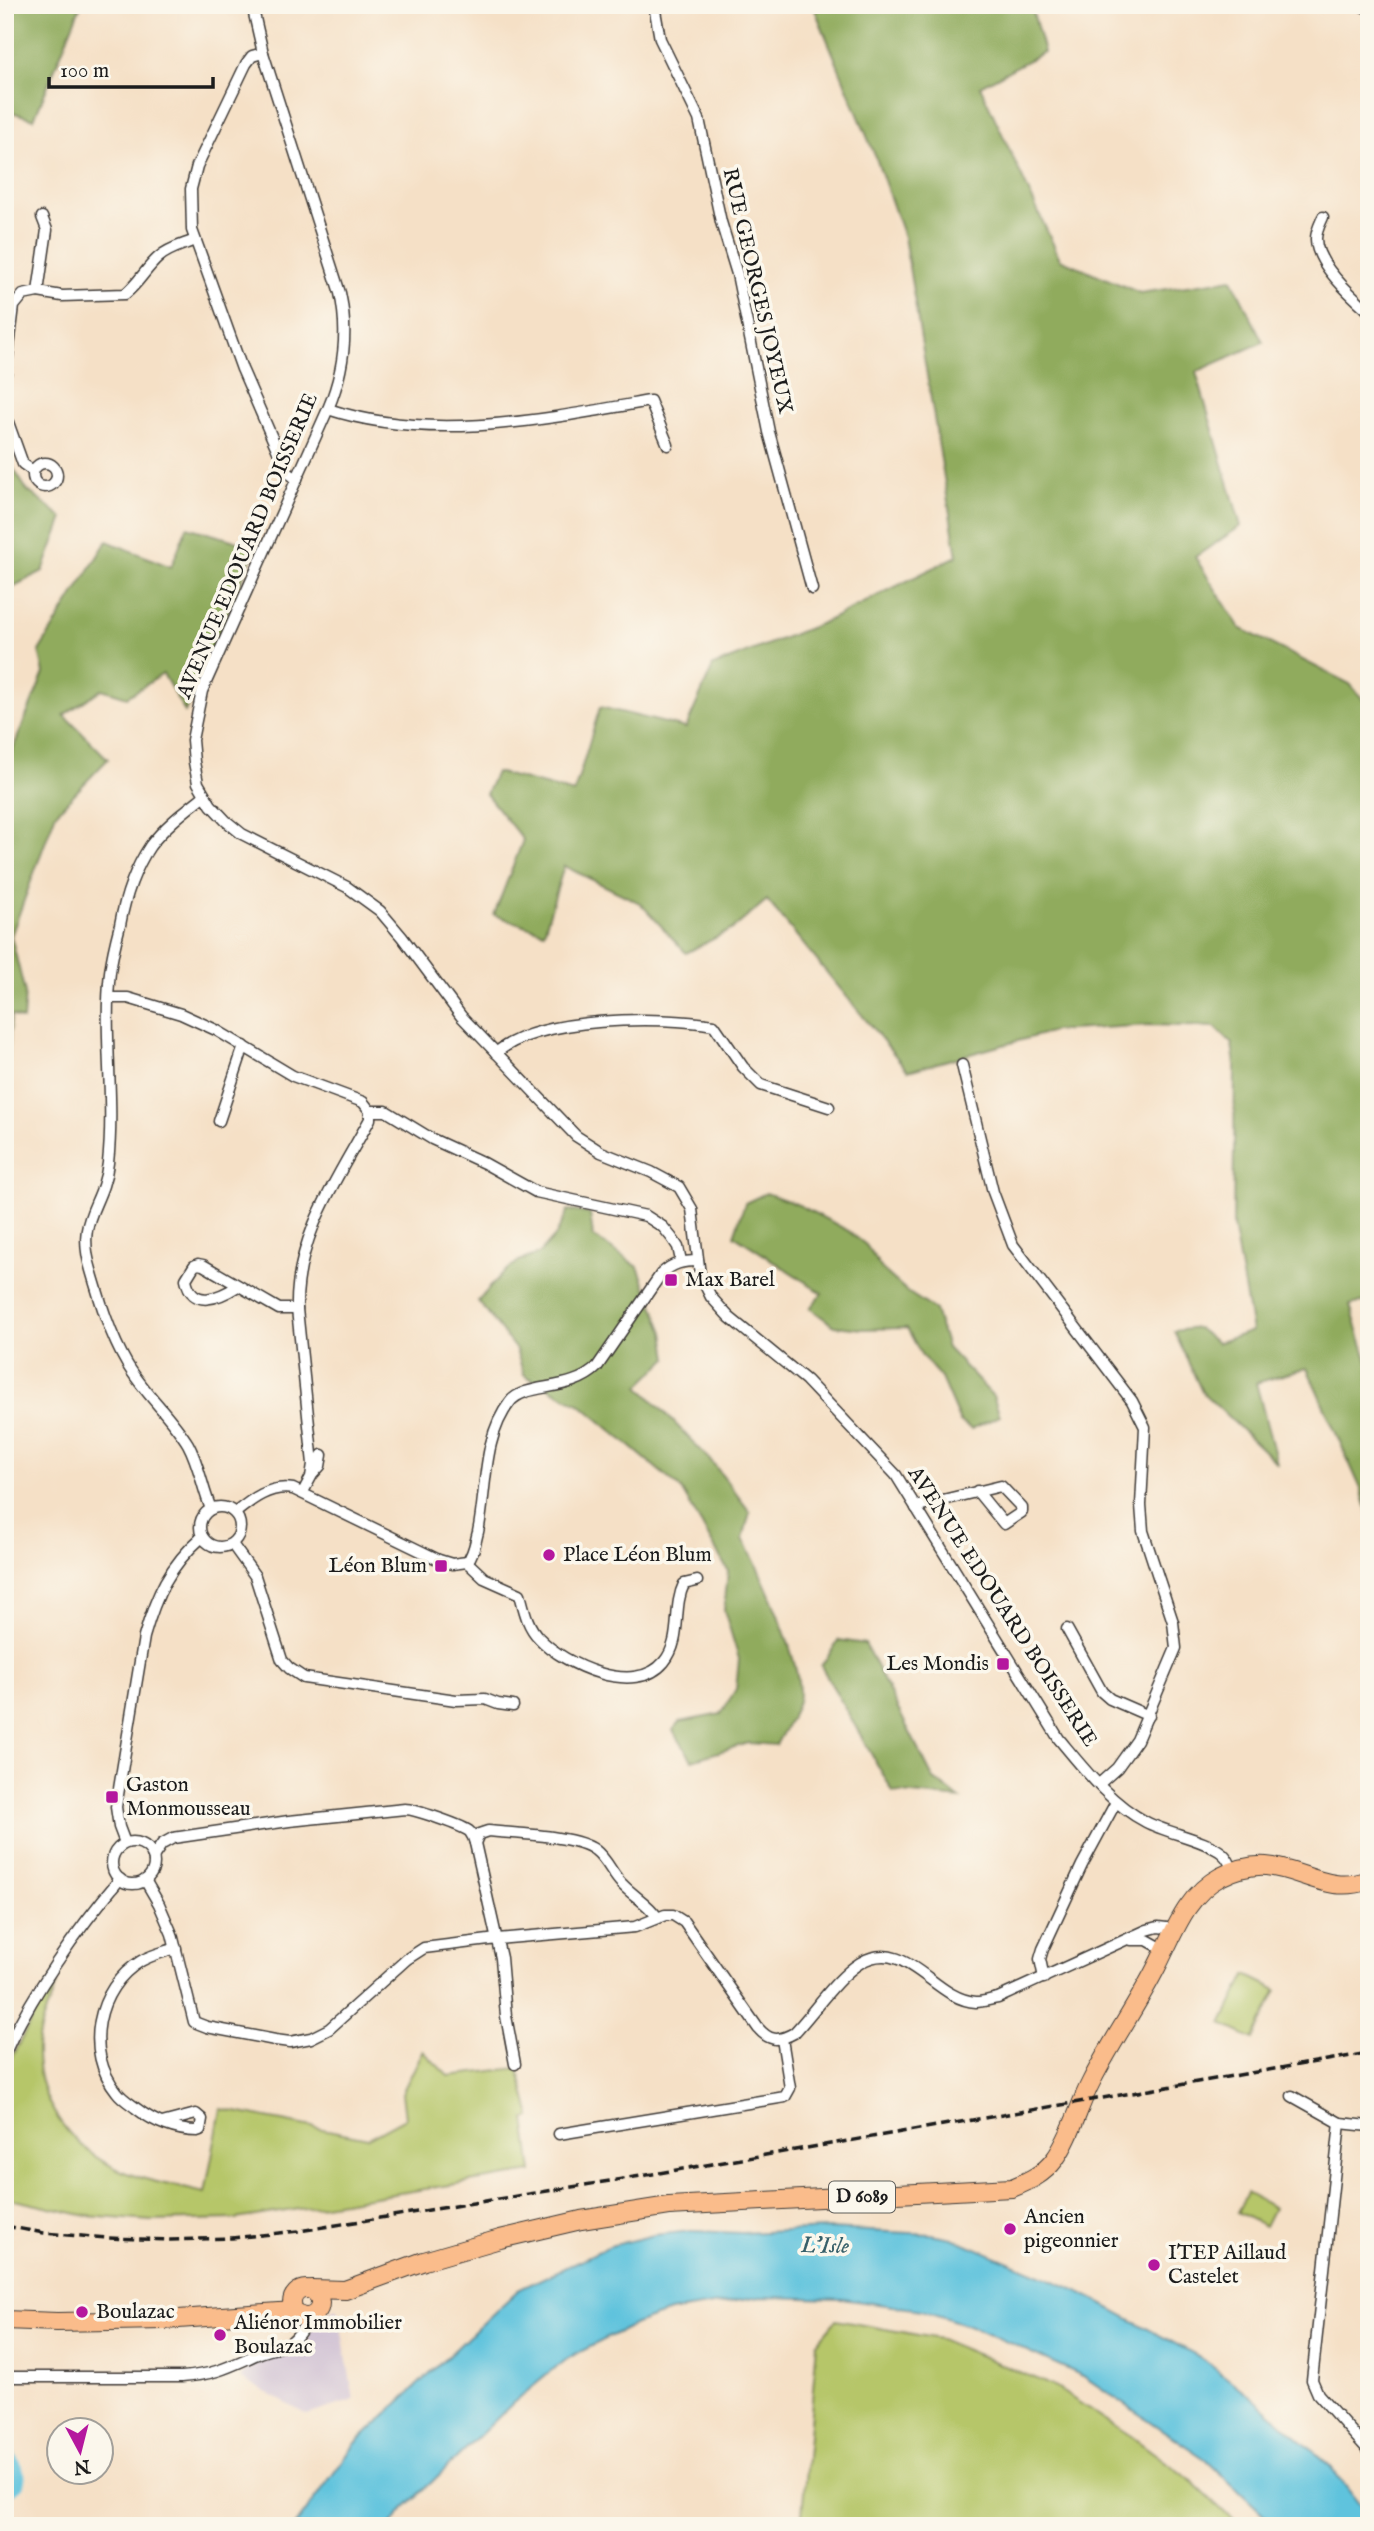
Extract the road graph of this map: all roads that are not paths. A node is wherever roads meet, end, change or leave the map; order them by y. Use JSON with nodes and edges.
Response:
{"nodes":[{"id":1,"x":252,"y":5,"type":"edge"},
{"id":2,"x":654,"y":5,"type":"edge"},
{"id":3,"x":1362,"y":6,"type":"edge"},
{"id":4,"x":1369,"y":9,"type":"edge"},
{"id":5,"x":263,"y":53,"type":"junction"},
{"id":6,"x":42,"y":216,"type":"dead end"},
{"id":7,"x":1323,"y":217,"type":"dead end"},
{"id":8,"x":195,"y":240,"type":"junction"},
{"id":9,"x":38,"y":292,"type":"junction"},
{"id":10,"x":1369,"y":311,"type":"edge"},
{"id":11,"x":5,"y":380,"type":"edge"},
{"id":12,"x":328,"y":409,"type":"junction"},
{"id":13,"x":5,"y":415,"type":"edge"},
{"id":14,"x":668,"y":445,"type":"dead end"},
{"id":15,"x":33,"y":471,"type":"dead end"},
{"id":16,"x":297,"y":479,"type":"junction"},
{"id":17,"x":812,"y":589,"type":"dead end"},
{"id":18,"x":204,"y":796,"type":"junction"},
{"id":19,"x":109,"y":998,"type":"junction"},
{"id":20,"x":244,"y":1046,"type":"junction"},
{"id":21,"x":496,"y":1053,"type":"junction"},
{"id":22,"x":962,"y":1065,"type":"dead end"},
{"id":23,"x":829,"y":1107,"type":"dead end"},
{"id":24,"x":370,"y":1111,"type":"junction"},
{"id":25,"x":219,"y":1121,"type":"dead end"},
{"id":26,"x":681,"y":1261,"type":"junction"},
{"id":27,"x":698,"y":1261,"type":"junction"},
{"id":28,"x":239,"y":1286,"type":"junction"},
{"id":29,"x":297,"y":1309,"type":"junction"},
{"id":30,"x":322,"y":1455,"type":"dead end"},
{"id":31,"x":310,"y":1478,"type":"junction"},
{"id":32,"x":303,"y":1492,"type":"junction"},
{"id":33,"x":977,"y":1492,"type":"dead end"},
{"id":34,"x":916,"y":1508,"type":"junction"},
{"id":35,"x":211,"y":1509,"type":"junction"},
{"id":36,"x":235,"y":1513,"type":"junction"},
{"id":37,"x":202,"y":1537,"type":"junction"},
{"id":38,"x":232,"y":1544,"type":"junction"},
{"id":39,"x":467,"y":1562,"type":"junction"},
{"id":40,"x":697,"y":1581,"type":"dead end"},
{"id":41,"x":1067,"y":1629,"type":"dead end"},
{"id":42,"x":513,"y":1706,"type":"dead end"},
{"id":43,"x":1149,"y":1716,"type":"junction"},
{"id":44,"x":1099,"y":1784,"type":"junction"},
{"id":45,"x":1116,"y":1802,"type":"junction"},
{"id":46,"x":125,"y":1843,"type":"junction"},
{"id":47,"x":475,"y":1843,"type":"junction"},
{"id":48,"x":153,"y":1857,"type":"junction"},
{"id":49,"x":1233,"y":1872,"type":"junction"},
{"id":50,"x":120,"y":1879,"type":"junction"},
{"id":51,"x":145,"y":1880,"type":"junction"},
{"id":52,"x":1369,"y":1880,"type":"edge"},
{"id":53,"x":657,"y":1917,"type":"junction"},
{"id":54,"x":1175,"y":1929,"type":"junction"},
{"id":55,"x":497,"y":1939,"type":"junction"},
{"id":56,"x":1125,"y":1941,"type":"junction"},
{"id":57,"x":176,"y":1948,"type":"junction"},
{"id":58,"x":1165,"y":1950,"type":"junction"},
{"id":59,"x":1044,"y":1978,"type":"junction"},
{"id":60,"x":782,"y":2039,"type":"junction"},
{"id":61,"x":5,"y":2053,"type":"edge"},
{"id":62,"x":515,"y":2064,"type":"dead end"},
{"id":63,"x":1292,"y":2096,"type":"dead end"},
{"id":64,"x":162,"y":2123,"type":"dead end"},
{"id":65,"x":1340,"y":2123,"type":"junction"},
{"id":66,"x":1369,"y":2126,"type":"edge"},
{"id":67,"x":559,"y":2134,"type":"dead end"},
{"id":68,"x":345,"y":2290,"type":"junction"},
{"id":69,"x":303,"y":2309,"type":"junction"},
{"id":70,"x":5,"y":2320,"type":"edge"},
{"id":71,"x":11,"y":2377,"type":"dead end"},
{"id":72,"x":1369,"y":2451,"type":"edge"}],
"edges":[{"from":1,"to":5,"type":"street","name":"AVENUE EDOUARD BOISSERIE"},
{"from":2,"to":17,"type":"street","name":"RUE GEORGES JOYEUX"},
{"from":3,"to":4,"type":"street"},
{"from":5,"to":8,"type":"street"},
{"from":5,"to":12,"type":"street","name":"AVENUE EDOUARD BOISSERIE"},
{"from":6,"to":9,"type":"street"},
{"from":7,"to":10,"type":"street"},
{"from":8,"to":9,"type":"street"},
{"from":8,"to":16,"type":"street"},
{"from":9,"to":11,"type":"street"},
{"from":12,"to":14,"type":"street"},
{"from":12,"to":16,"type":"street","name":"AVENUE EDOUARD BOISSERIE"},
{"from":13,"to":15,"type":"street"},
{"from":16,"to":18,"type":"street","name":"AVENUE EDOUARD BOISSERIE"},
{"from":18,"to":19,"type":"street"},
{"from":18,"to":21,"type":"street","name":"AVENUE EDOUARD BOISSERIE"},
{"from":19,"to":20,"type":"street"},
{"from":19,"to":35,"type":"street"},
{"from":20,"to":24,"type":"street"},
{"from":20,"to":25,"type":"street"},
{"from":21,"to":23,"type":"street"},
{"from":21,"to":27,"type":"street","name":"AVENUE EDOUARD BOISSERIE"},
{"from":22,"to":43,"type":"street"},
{"from":24,"to":26,"type":"street"},
{"from":24,"to":29,"type":"street"},
{"from":26,"to":27,"type":"street"},
{"from":26,"to":39,"type":"street"},
{"from":27,"to":34,"type":"street","name":"AVENUE EDOUARD BOISSERIE"},
{"from":28,"to":28,"type":"street"},
{"from":28,"to":29,"type":"street"},
{"from":29,"to":31,"type":"street"},
{"from":30,"to":31,"type":"street"},
{"from":31,"to":32,"type":"street"},
{"from":32,"to":36,"type":"street"},
{"from":32,"to":39,"type":"street"},
{"from":33,"to":34,"type":"street"},
{"from":34,"to":44,"type":"street","name":"AVENUE EDOUARD BOISSERIE"},
{"from":35,"to":36,"type":"street"},
{"from":35,"to":37,"type":"street"},
{"from":36,"to":38,"type":"street"},
{"from":37,"to":38,"type":"street"},
{"from":37,"to":46,"type":"street"},
{"from":38,"to":42,"type":"street"},
{"from":39,"to":40,"type":"street"},
{"from":41,"to":43,"type":"street"},
{"from":43,"to":44,"type":"street"},
{"from":44,"to":45,"type":"street","name":"AVENUE EDOUARD BOISSERIE"},
{"from":45,"to":49,"type":"street","name":"AVENUE EDOUARD BOISSERIE"},
{"from":45,"to":59,"type":"street"},
{"from":46,"to":48,"type":"street"},
{"from":46,"to":50,"type":"street"},
{"from":47,"to":48,"type":"street"},
{"from":47,"to":53,"type":"street"},
{"from":47,"to":55,"type":"street"},
{"from":48,"to":51,"type":"street"},
{"from":49,"to":52,"type":"main road","number":"D 6089"},
{"from":49,"to":54,"type":"main road","number":"D 6089"},
{"from":50,"to":51,"type":"street"},
{"from":50,"to":61,"type":"street"},
{"from":51,"to":57,"type":"street"},
{"from":53,"to":55,"type":"street"},
{"from":53,"to":60,"type":"street"},
{"from":54,"to":56,"type":"street"},
{"from":54,"to":58,"type":"main road","number":"D 6089"},
{"from":55,"to":57,"type":"street"},
{"from":55,"to":62,"type":"street"},
{"from":56,"to":58,"type":"street"},
{"from":56,"to":59,"type":"street"},
{"from":57,"to":64,"type":"street"},
{"from":58,"to":68,"type":"main road","number":"D 6089"},
{"from":59,"to":60,"type":"street"},
{"from":60,"to":67,"type":"street"},
{"from":63,"to":65,"type":"street"},
{"from":65,"to":66,"type":"street"},
{"from":65,"to":72,"type":"street"},
{"from":68,"to":69,"type":"main road","number":"D 6089"},
{"from":68,"to":69,"type":"main road","number":"D 6089"},
{"from":69,"to":70,"type":"main road","number":"D 6089"},
{"from":69,"to":71,"type":"street"}]}
